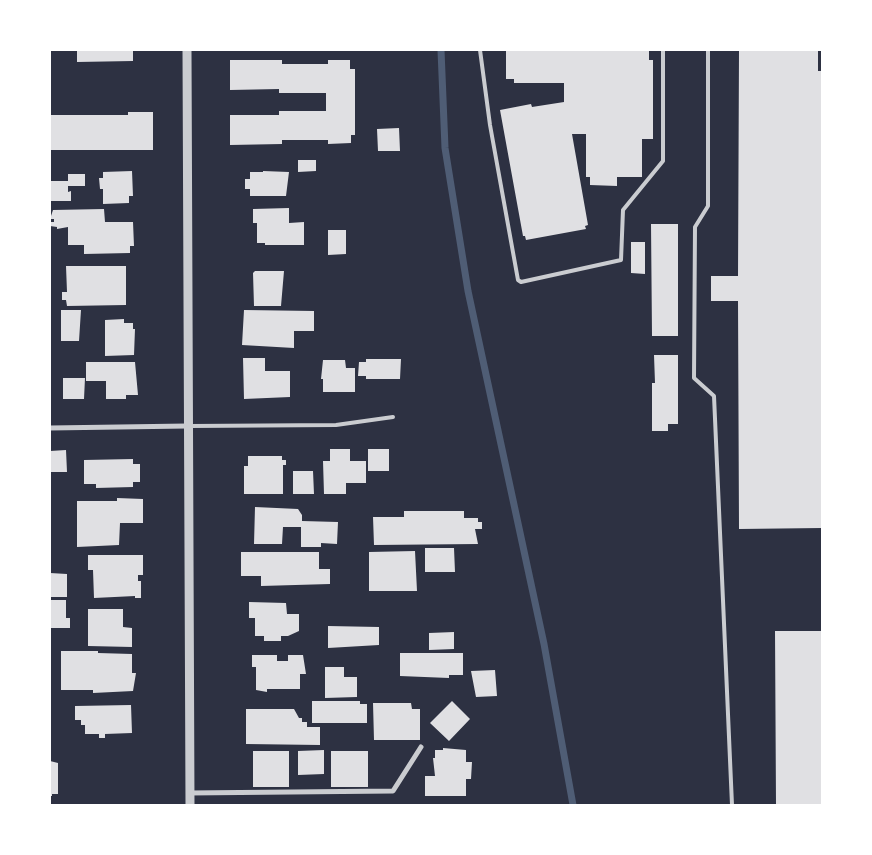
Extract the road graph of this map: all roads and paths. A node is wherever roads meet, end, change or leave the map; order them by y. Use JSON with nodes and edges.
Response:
{"nodes":[{"id":1,"x":187,"y":50,"type":"edge"},
{"id":2,"x":480,"y":50,"type":"edge"},
{"id":3,"x":662,"y":50,"type":"edge"},
{"id":4,"x":708,"y":50,"type":"edge"},
{"id":5,"x":393,"y":417,"type":"dead end"},
{"id":6,"x":188,"y":426,"type":"junction"},
{"id":7,"x":50,"y":428,"type":"edge"},
{"id":8,"x":421,"y":747,"type":"dead end"},
{"id":9,"x":189,"y":793,"type":"junction"},
{"id":10,"x":190,"y":805,"type":"edge"},
{"id":11,"x":732,"y":805,"type":"edge"}],
"edges":[{"from":1,"to":6,"type":"street"},
{"from":2,"to":3,"type":"lane"},
{"from":4,"to":11,"type":"lane"},
{"from":5,"to":6,"type":"lane"},
{"from":6,"to":7,"type":"street"},
{"from":6,"to":9,"type":"street"},
{"from":8,"to":9,"type":"street"},
{"from":9,"to":10,"type":"street"}]}
